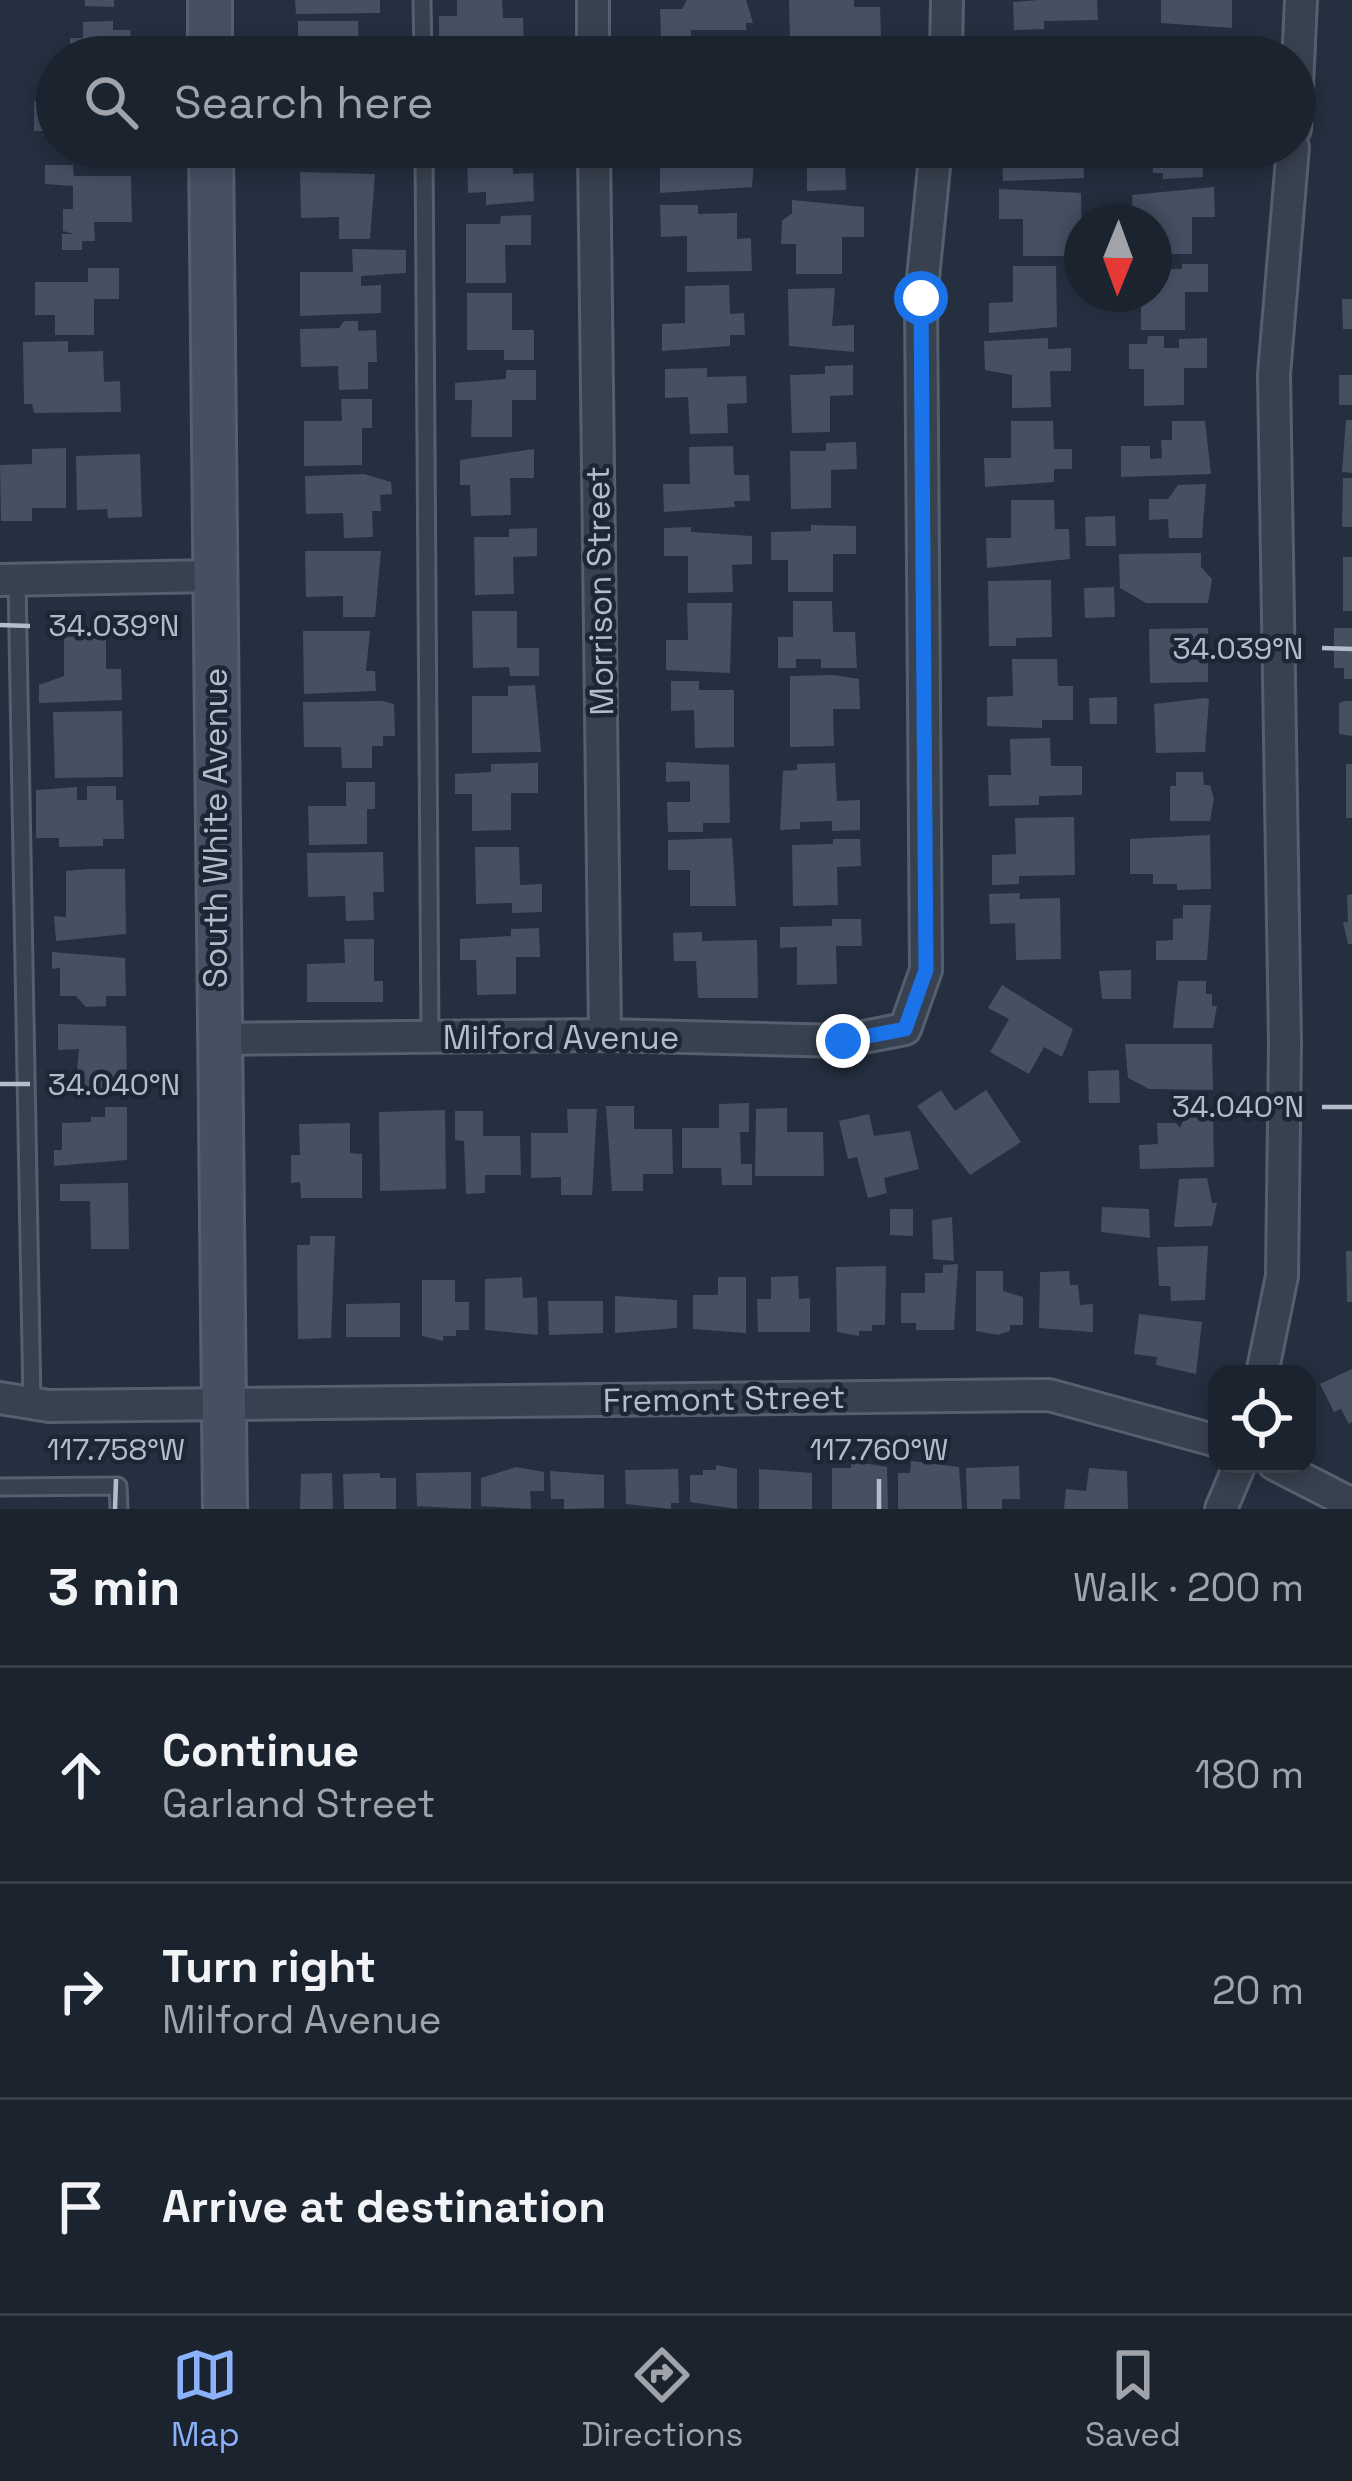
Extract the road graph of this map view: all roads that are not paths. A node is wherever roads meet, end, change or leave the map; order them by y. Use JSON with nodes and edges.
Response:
{"nodes":[{"id":1,"x":210,"y":0,"type":"edge"},
{"id":2,"x":422,"y":0,"type":"edge"},
{"id":3,"x":592,"y":0,"type":"edge"},
{"id":4,"x":946,"y":0,"type":"edge"},
{"id":5,"x":1301,"y":0,"type":"edge"},
{"id":6,"x":210,"y":36,"type":"edge"},
{"id":7,"x":423,"y":36,"type":"edge"},
{"id":8,"x":593,"y":36,"type":"edge"},
{"id":9,"x":946,"y":36,"type":"edge"},
{"id":10,"x":1299,"y":36,"type":"edge"},
{"id":11,"x":211,"y":168,"type":"edge"},
{"id":12,"x":424,"y":168,"type":"edge"},
{"id":13,"x":594,"y":168,"type":"edge"},
{"id":14,"x":934,"y":168,"type":"edge"},
{"id":15,"x":1291,"y":168,"type":"edge"},
{"id":16,"x":213,"y":576,"type":"junction"},
{"id":17,"x":9,"y":580,"type":"edge"},
{"id":18,"x":604,"y":1035,"type":"junction"},
{"id":19,"x":430,"y":1037,"type":"junction"},
{"id":20,"x":216,"y":1040,"type":"junction"},
{"id":21,"x":1264,"y":1365,"type":"edge"},
{"id":22,"x":0,"y":1398,"type":"edge"},
{"id":23,"x":32,"y":1403,"type":"junction"},
{"id":24,"x":224,"y":1403,"type":"junction"},
{"id":25,"x":1208,"y":1439,"type":"edge"},
{"id":26,"x":1236,"y":1473,"type":"edge"},
{"id":27,"x":1292,"y":1473,"type":"edge"},
{"id":28,"x":0,"y":1487,"type":"edge"},
{"id":29,"x":1352,"y":1504,"type":"edge"},
{"id":30,"x":119,"y":1509,"type":"edge"},
{"id":31,"x":225,"y":1509,"type":"edge"},
{"id":32,"x":1221,"y":1509,"type":"edge"}],
"edges":[{"from":1,"to":6,"type":"street"},
{"from":2,"to":7,"type":"lane"},
{"from":3,"to":8,"type":"street"},
{"from":4,"to":9,"type":"street"},
{"from":5,"to":10,"type":"street"},
{"from":11,"to":16,"type":"street","name":"South White Avenue"},
{"from":12,"to":19,"type":"lane"},
{"from":13,"to":18,"type":"street","name":"Morrison Street"},
{"from":14,"to":18,"type":"street","name":"Milford Avenue"},
{"from":15,"to":21,"type":"street"},
{"from":16,"to":17,"type":"street"},
{"from":16,"to":20,"type":"street","name":"South White Avenue"},
{"from":17,"to":23,"type":"lane"},
{"from":18,"to":19,"type":"street","name":"Milford Avenue"},
{"from":19,"to":20,"type":"street","name":"Milford Avenue"},
{"from":20,"to":24,"type":"street","name":"South White Avenue"},
{"from":22,"to":23,"type":"street","name":"Fremont Street"},
{"from":23,"to":24,"type":"street","name":"Fremont Street"},
{"from":24,"to":25,"type":"street","name":"Fremont Street"},
{"from":24,"to":31,"type":"street","name":"South White Avenue"},
{"from":26,"to":32,"type":"street"},
{"from":27,"to":29,"type":"street"},
{"from":28,"to":30,"type":"lane"}]}
